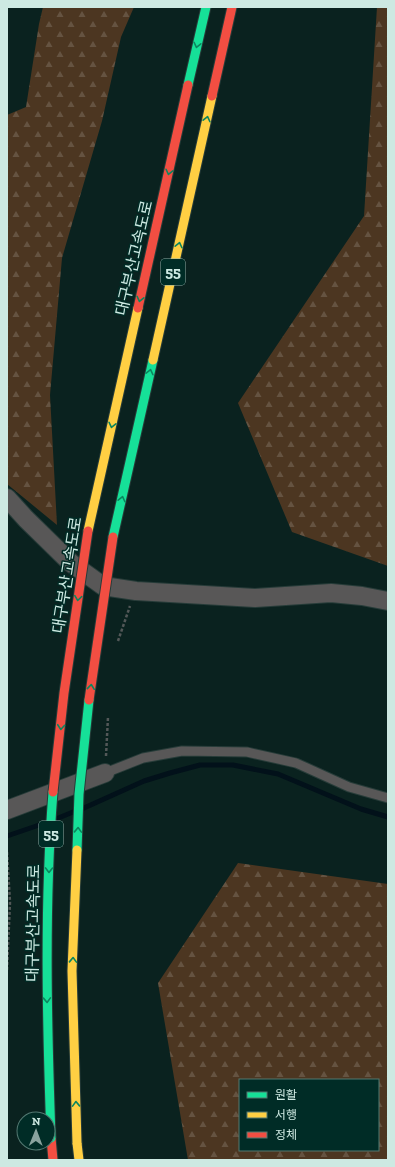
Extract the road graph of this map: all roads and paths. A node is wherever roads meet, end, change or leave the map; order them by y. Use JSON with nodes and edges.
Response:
{"nodes":[{"id":1,"x":206,"y":7,"type":"edge"},
{"id":2,"x":232,"y":7,"type":"edge"},
{"id":3,"x":7,"y":498,"type":"edge"},
{"id":4,"x":136,"y":591,"type":"junction"},
{"id":5,"x":388,"y":602,"type":"edge"},
{"id":6,"x":116,"y":647,"type":"dead end"},
{"id":7,"x":108,"y":714,"type":"dead end"},
{"id":8,"x":105,"y":773,"type":"junction"},
{"id":9,"x":388,"y":798,"type":"edge"},
{"id":10,"x":7,"y":810,"type":"edge"},
{"id":11,"x":7,"y":852,"type":"edge"},
{"id":12,"x":7,"y":970,"type":"edge"},
{"id":13,"x":53,"y":1160,"type":"edge"},
{"id":14,"x":79,"y":1160,"type":"edge"}],
"edges":[{"from":1,"to":13,"type":"highway","name":"대구부산고속도로","number":"55","one_way":true,"bridge":true},
{"from":14,"to":2,"type":"highway","number":"55","one_way":true,"bridge":true},
{"from":3,"to":4,"type":"street"},
{"from":4,"to":5,"type":"street"},
{"from":4,"to":6,"type":"path"},
{"from":7,"to":8,"type":"path"},
{"from":8,"to":9,"type":"lane"},
{"from":8,"to":10,"type":"street"},
{"from":11,"to":12,"type":"path"}]}
